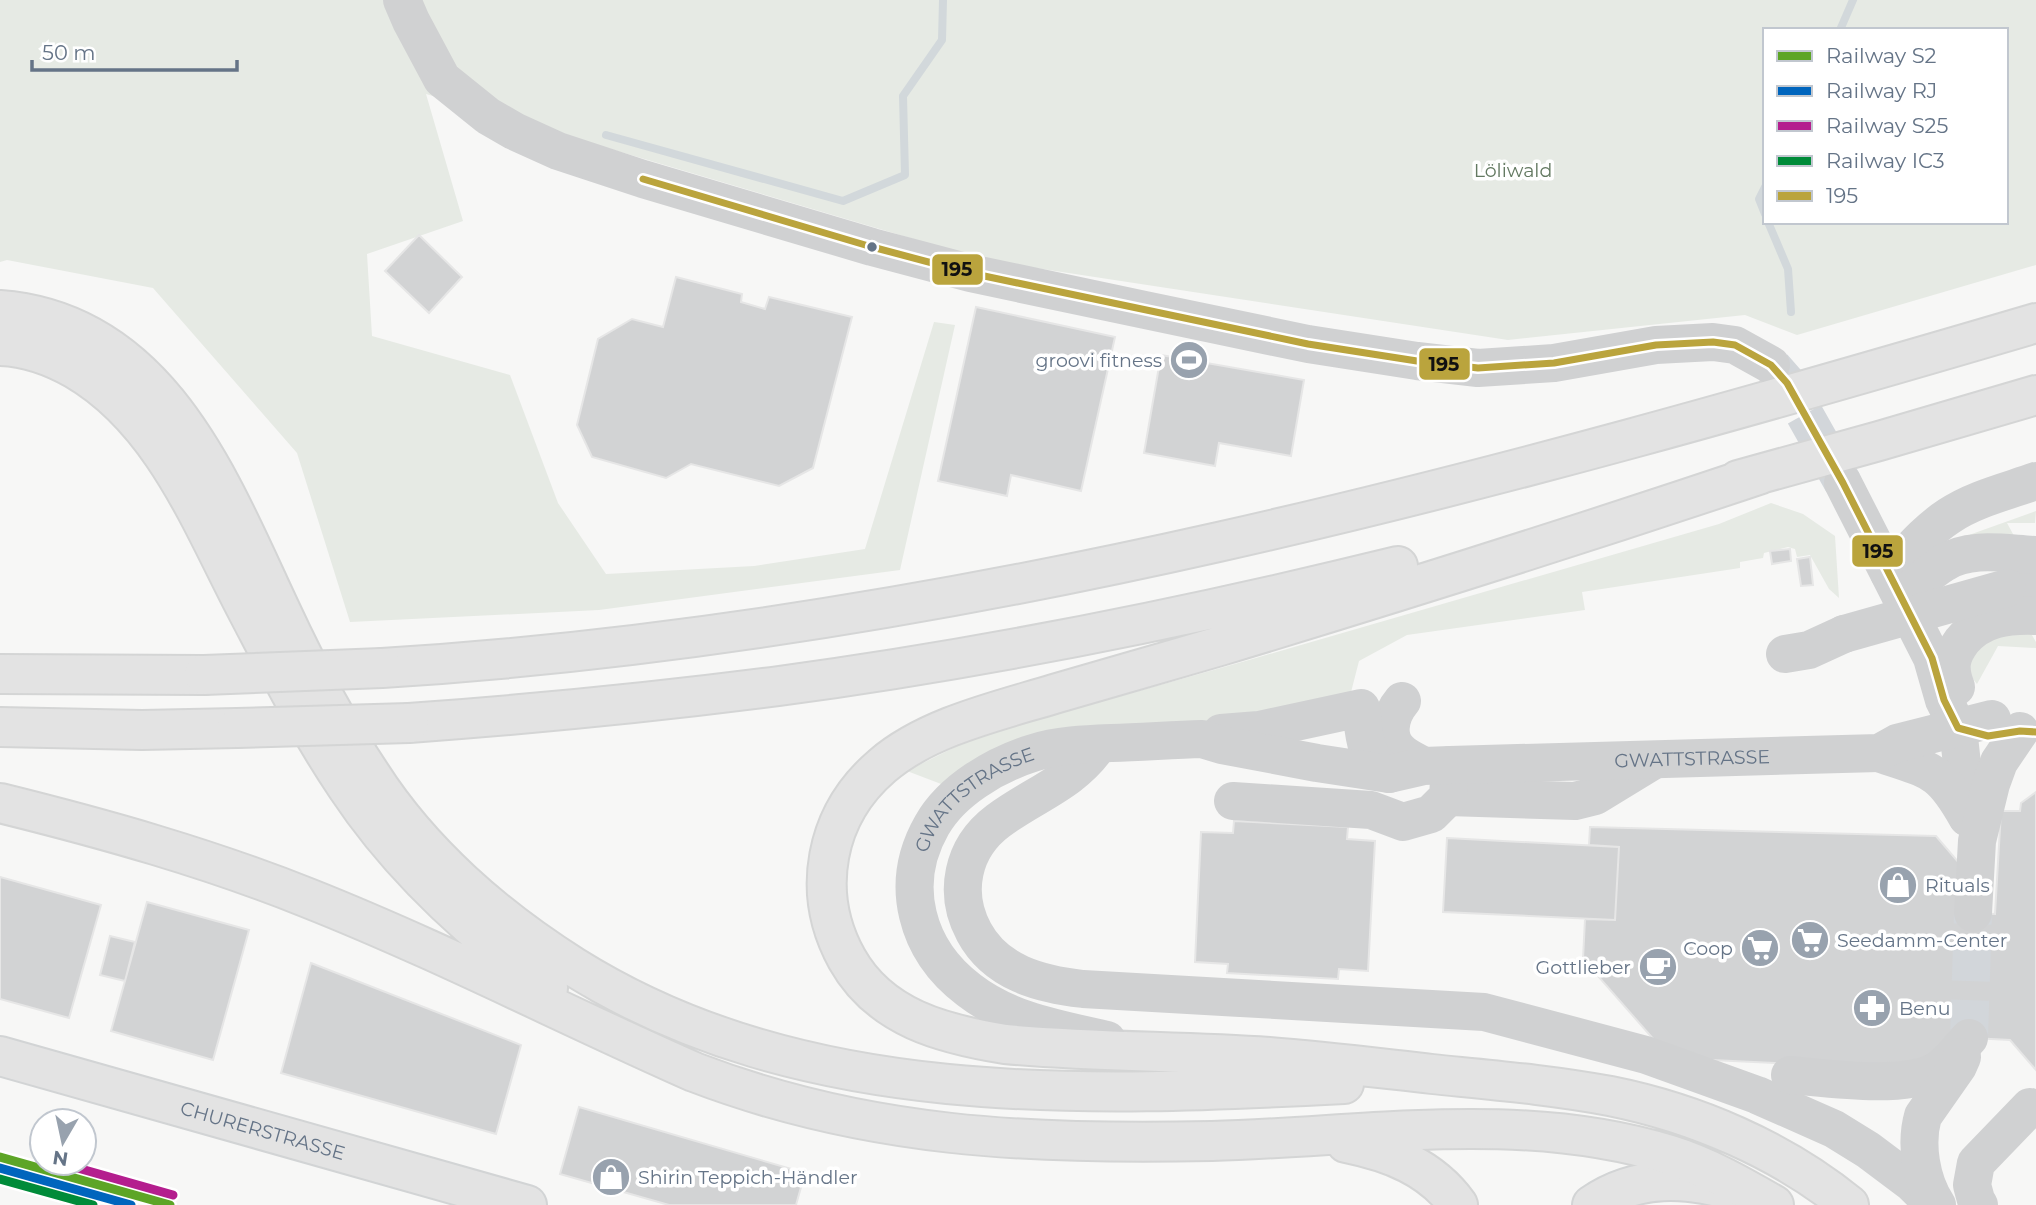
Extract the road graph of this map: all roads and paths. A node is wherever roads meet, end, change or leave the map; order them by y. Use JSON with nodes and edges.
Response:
{"nodes":[{"id":1,"x":402,"y":0,"type":"edge"},
{"id":2,"x":0,"y":310,"type":"edge"},
{"id":3,"x":2036,"y":323,"type":"edge"},
{"id":4,"x":0,"y":346,"type":"edge"},
{"id":5,"x":1771,"y":365,"type":"tunnel mouth"},
{"id":6,"x":2036,"y":395,"type":"edge"},
{"id":7,"x":1761,"y":474,"type":"junction"},
{"id":8,"x":2036,"y":481,"type":"edge"},
{"id":9,"x":1843,"y":483,"type":"tunnel mouth"},
{"id":10,"x":2036,"y":555,"type":"edge"},
{"id":11,"x":1944,"y":563,"type":"junction"},
{"id":12,"x":2026,"y":582,"type":"edge"},
{"id":13,"x":1895,"y":585,"type":"junction"},
{"id":14,"x":2036,"y":616,"type":"edge"},
{"id":15,"x":1805,"y":622,"type":"dead end"},
{"id":16,"x":1986,"y":622,"type":"junction"},
{"id":17,"x":1844,"y":634,"type":"junction"},
{"id":18,"x":0,"y":647,"type":"edge"},
{"id":19,"x":1785,"y":654,"type":"dead end"},
{"id":20,"x":1932,"y":658,"type":"junction"},
{"id":21,"x":0,"y":674,"type":"edge"},
{"id":22,"x":202,"y":675,"type":"junction"},
{"id":23,"x":1956,"y":687,"type":"junction"},
{"id":24,"x":1402,"y":701,"type":"dead end"},
{"id":25,"x":0,"y":727,"type":"edge"},
{"id":26,"x":2001,"y":727,"type":"edge"},
{"id":27,"x":1202,"y":739,"type":"junction"},
{"id":28,"x":1099,"y":744,"type":"junction"},
{"id":29,"x":1879,"y":753,"type":"junction"},
{"id":30,"x":1428,"y":775,"type":"junction"},
{"id":31,"x":1233,"y":800,"type":"dead end"},
{"id":32,"x":0,"y":803,"type":"edge"},
{"id":33,"x":1973,"y":829,"type":"junction"},
{"id":34,"x":1973,"y":913,"type":"tunnel mouth"},
{"id":35,"x":641,"y":1048,"type":"junction"},
{"id":36,"x":1160,"y":1052,"type":"junction"},
{"id":37,"x":0,"y":1056,"type":"edge"},
{"id":38,"x":1790,"y":1075,"type":"dead end"},
{"id":39,"x":1465,"y":1077,"type":"junction"},
{"id":40,"x":1876,"y":1082,"type":"junction"},
{"id":41,"x":2030,"y":1107,"type":"dead end"},
{"id":42,"x":1923,"y":1116,"type":"junction"},
{"id":43,"x":1834,"y":1129,"type":"junction"},
{"id":44,"x":1288,"y":1138,"type":"junction"},
{"id":45,"x":527,"y":1205,"type":"edge"},
{"id":46,"x":1458,"y":1205,"type":"edge"},
{"id":47,"x":1592,"y":1205,"type":"edge"},
{"id":48,"x":1773,"y":1205,"type":"edge"},
{"id":49,"x":1849,"y":1205,"type":"edge"},
{"id":50,"x":1936,"y":1205,"type":"edge"},
{"id":51,"x":1979,"y":1205,"type":"edge"}],
"edges":[{"from":1,"to":5,"type":"street"},
{"from":2,"to":39,"type":"main road"},
{"from":3,"to":22,"type":"main road","bridge":true},
{"from":4,"to":35,"type":"main road"},
{"from":6,"to":7,"type":"main road"},
{"from":7,"to":25,"type":"main road","bridge":true},
{"from":7,"to":36,"type":"main road"},
{"from":8,"to":13,"type":"street"},
{"from":9,"to":13,"type":"street"},
{"from":10,"to":11,"type":"street"},
{"from":11,"to":13,"type":"street"},
{"from":11,"to":16,"type":"street"},
{"from":12,"to":17,"type":"street","bridge":true},
{"from":13,"to":20,"type":"street"},
{"from":14,"to":16,"type":"street"},
{"from":15,"to":17,"type":"street"},
{"from":16,"to":23,"type":"street"},
{"from":17,"to":19,"type":"street"},
{"from":18,"to":22,"type":"main road"},
{"from":20,"to":23,"type":"street"},
{"from":20,"to":26,"type":"street"},
{"from":21,"to":22,"type":"main road"},
{"from":23,"to":26,"type":"street"},
{"from":24,"to":30,"type":"street"},
{"from":26,"to":29,"type":"street","name":"GWATTSTRASSE"},
{"from":26,"to":33,"type":"street"},
{"from":26,"to":33,"type":"street"},
{"from":27,"to":28,"type":"street","name":"GWATTSTRASSE"},
{"from":27,"to":30,"type":"street","name":"GWATTSTRASSE"},
{"from":27,"to":30,"type":"street"},
{"from":28,"to":36,"type":"street","name":"GWATTSTRASSE"},
{"from":28,"to":43,"type":"street"},
{"from":29,"to":30,"type":"street","name":"GWATTSTRASSE"},
{"from":29,"to":33,"type":"street"},
{"from":30,"to":31,"type":"street"},
{"from":32,"to":35,"type":"main road"},
{"from":33,"to":34,"type":"street"},
{"from":35,"to":44,"type":"main road"},
{"from":36,"to":39,"type":"main road"},
{"from":37,"to":45,"type":"main road","name":"CHURERSTRASSE"},
{"from":38,"to":40,"type":"street"},
{"from":39,"to":49,"type":"main road"},
{"from":40,"to":42,"type":"street"},
{"from":40,"to":42,"type":"street"},
{"from":41,"to":51,"type":"street"},
{"from":42,"to":43,"type":"street"},
{"from":42,"to":50,"type":"street"},
{"from":43,"to":50,"type":"street"},
{"from":44,"to":46,"type":"main road"},
{"from":44,"to":48,"type":"main road"},
{"from":47,"to":48,"type":"main road"}]}
